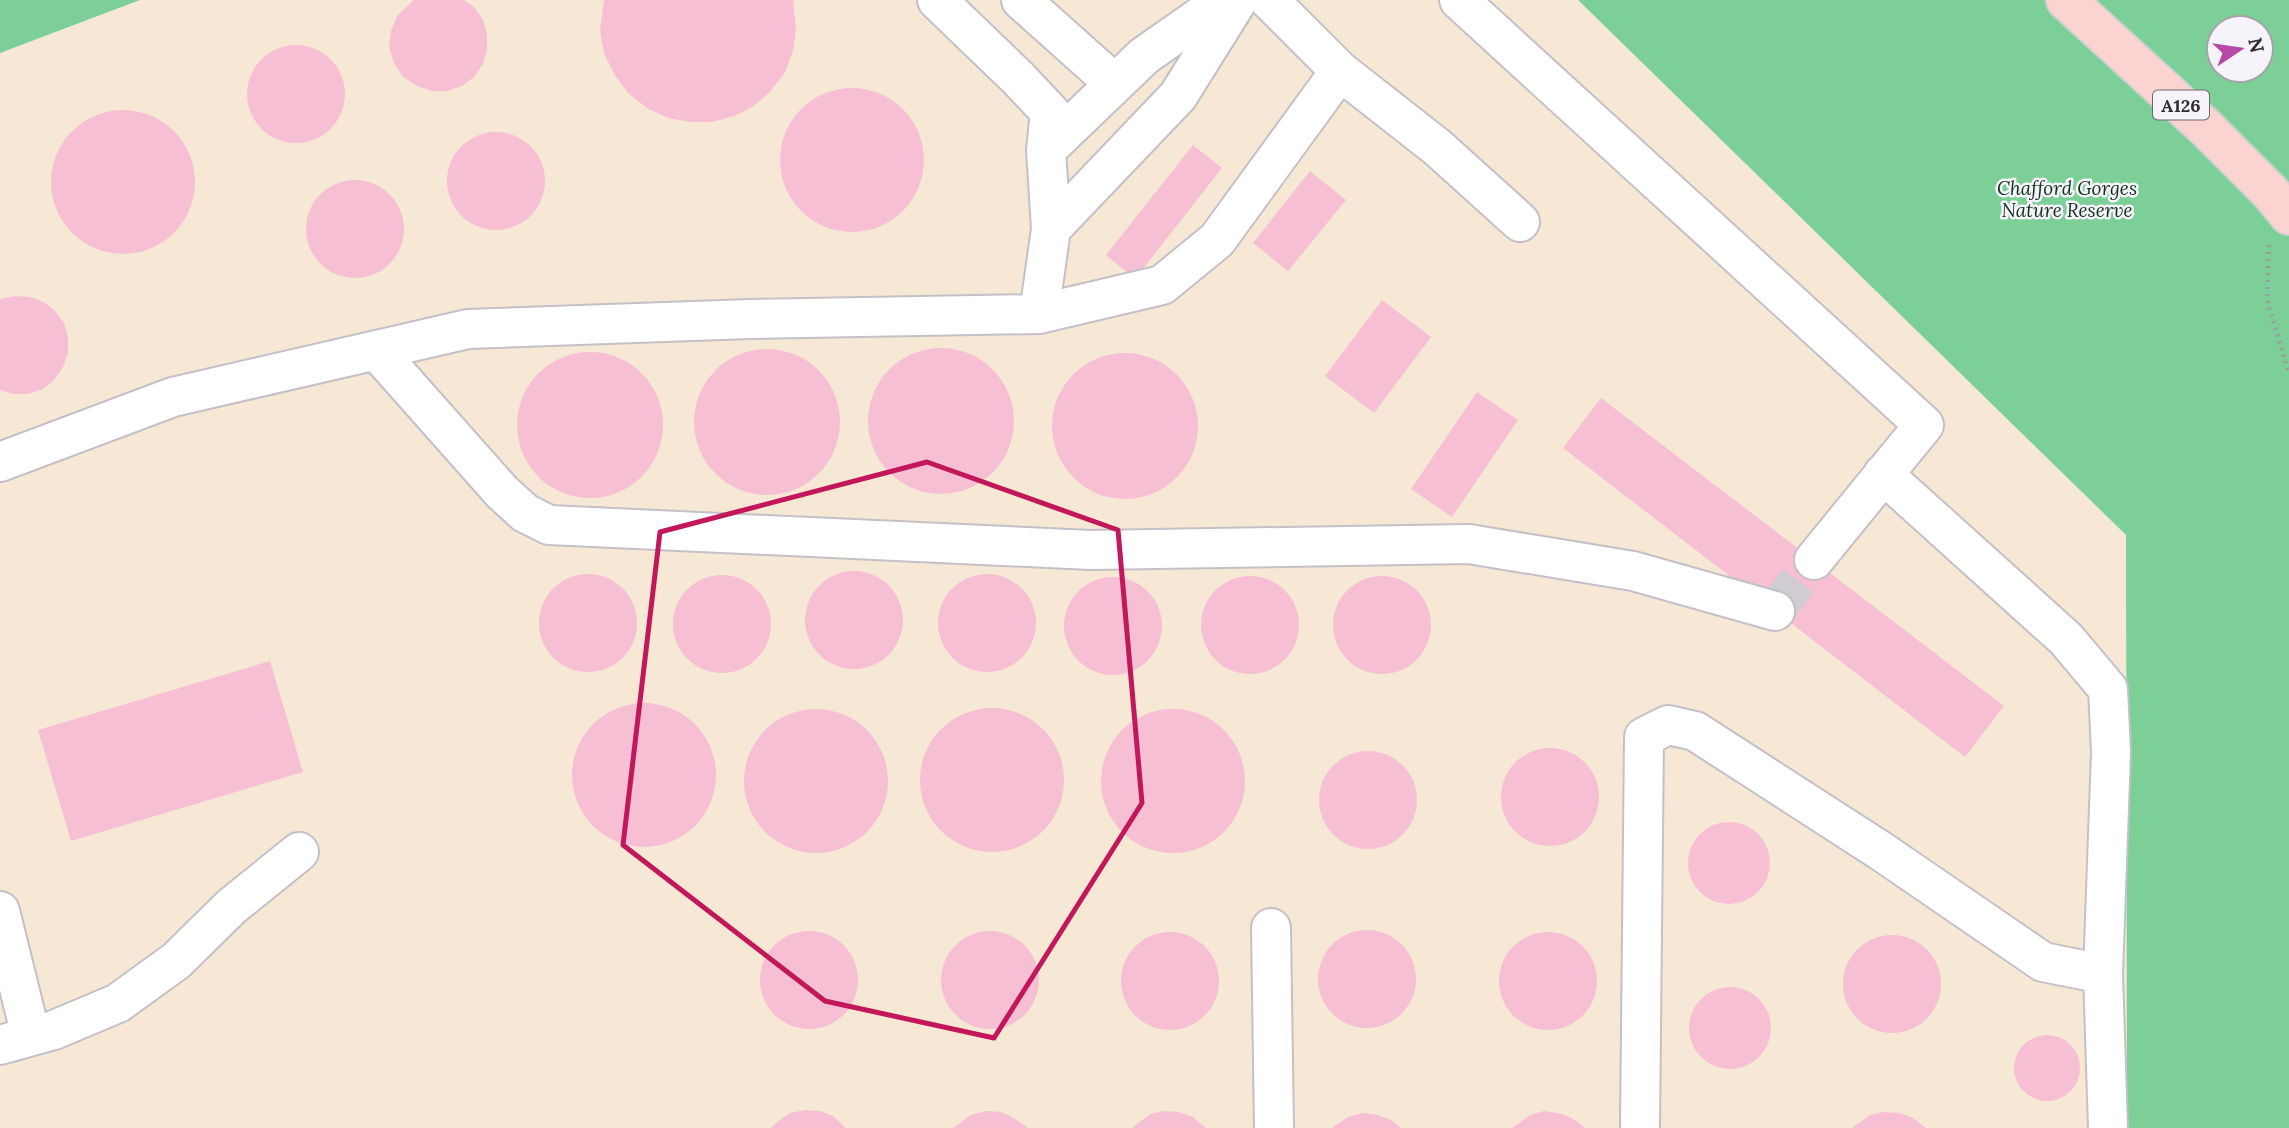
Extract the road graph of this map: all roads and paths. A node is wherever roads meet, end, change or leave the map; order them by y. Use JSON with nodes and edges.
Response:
{"nodes":[{"id":1,"x":937,"y":0,"type":"edge"},
{"id":2,"x":1021,"y":0,"type":"edge"},
{"id":3,"x":1224,"y":0,"type":"edge"},
{"id":4,"x":1238,"y":0,"type":"edge"},
{"id":5,"x":1269,"y":0,"type":"edge"},
{"id":6,"x":1459,"y":0,"type":"edge"},
{"id":7,"x":2066,"y":0,"type":"edge"},
{"id":8,"x":1340,"y":71,"type":"junction"},
{"id":9,"x":1115,"y":84,"type":"junction"},
{"id":10,"x":1046,"y":150,"type":"junction"},
{"id":11,"x":2289,"y":215,"type":"edge"},
{"id":12,"x":1520,"y":222,"type":"dead end"},
{"id":13,"x":1051,"y":229,"type":"junction"},
{"id":14,"x":2267,"y":300,"type":"dead end"},
{"id":15,"x":1040,"y":314,"type":"junction"},
{"id":16,"x":376,"y":350,"type":"junction"},
{"id":17,"x":2289,"y":374,"type":"edge"},
{"id":18,"x":0,"y":462,"type":"edge"},
{"id":19,"x":1883,"y":474,"type":"junction"},
{"id":20,"x":1814,"y":560,"type":"tunnel mouth"},
{"id":21,"x":1775,"y":611,"type":"dead end"},
{"id":22,"x":299,"y":852,"type":"dead end"},
{"id":23,"x":0,"y":911,"type":"edge"},
{"id":24,"x":1271,"y":928,"type":"dead end"},
{"id":25,"x":2103,"y":974,"type":"junction"},
{"id":26,"x":16,"y":1041,"type":"edge"},
{"id":27,"x":1274,"y":1128,"type":"edge"},
{"id":28,"x":1640,"y":1128,"type":"edge"},
{"id":29,"x":2108,"y":1128,"type":"edge"}],
"edges":[{"from":1,"to":10,"type":"lane"},
{"from":2,"to":9,"type":"lane"},
{"from":3,"to":9,"type":"lane"},
{"from":4,"to":13,"type":"lane"},
{"from":5,"to":8,"type":"lane"},
{"from":6,"to":19,"type":"lane"},
{"from":7,"to":11,"type":"main road","number":"A126"},
{"from":8,"to":12,"type":"lane"},
{"from":8,"to":15,"type":"lane"},
{"from":9,"to":10,"type":"lane"},
{"from":10,"to":13,"type":"lane"},
{"from":13,"to":15,"type":"lane"},
{"from":14,"to":17,"type":"path"},
{"from":15,"to":16,"type":"lane"},
{"from":16,"to":18,"type":"lane"},
{"from":16,"to":21,"type":"lane"},
{"from":19,"to":20,"type":"lane"},
{"from":19,"to":25,"type":"lane"},
{"from":22,"to":26,"type":"lane"},
{"from":23,"to":26,"type":"lane"},
{"from":24,"to":27,"type":"lane"},
{"from":25,"to":28,"type":"lane"},
{"from":25,"to":29,"type":"lane"}]}
